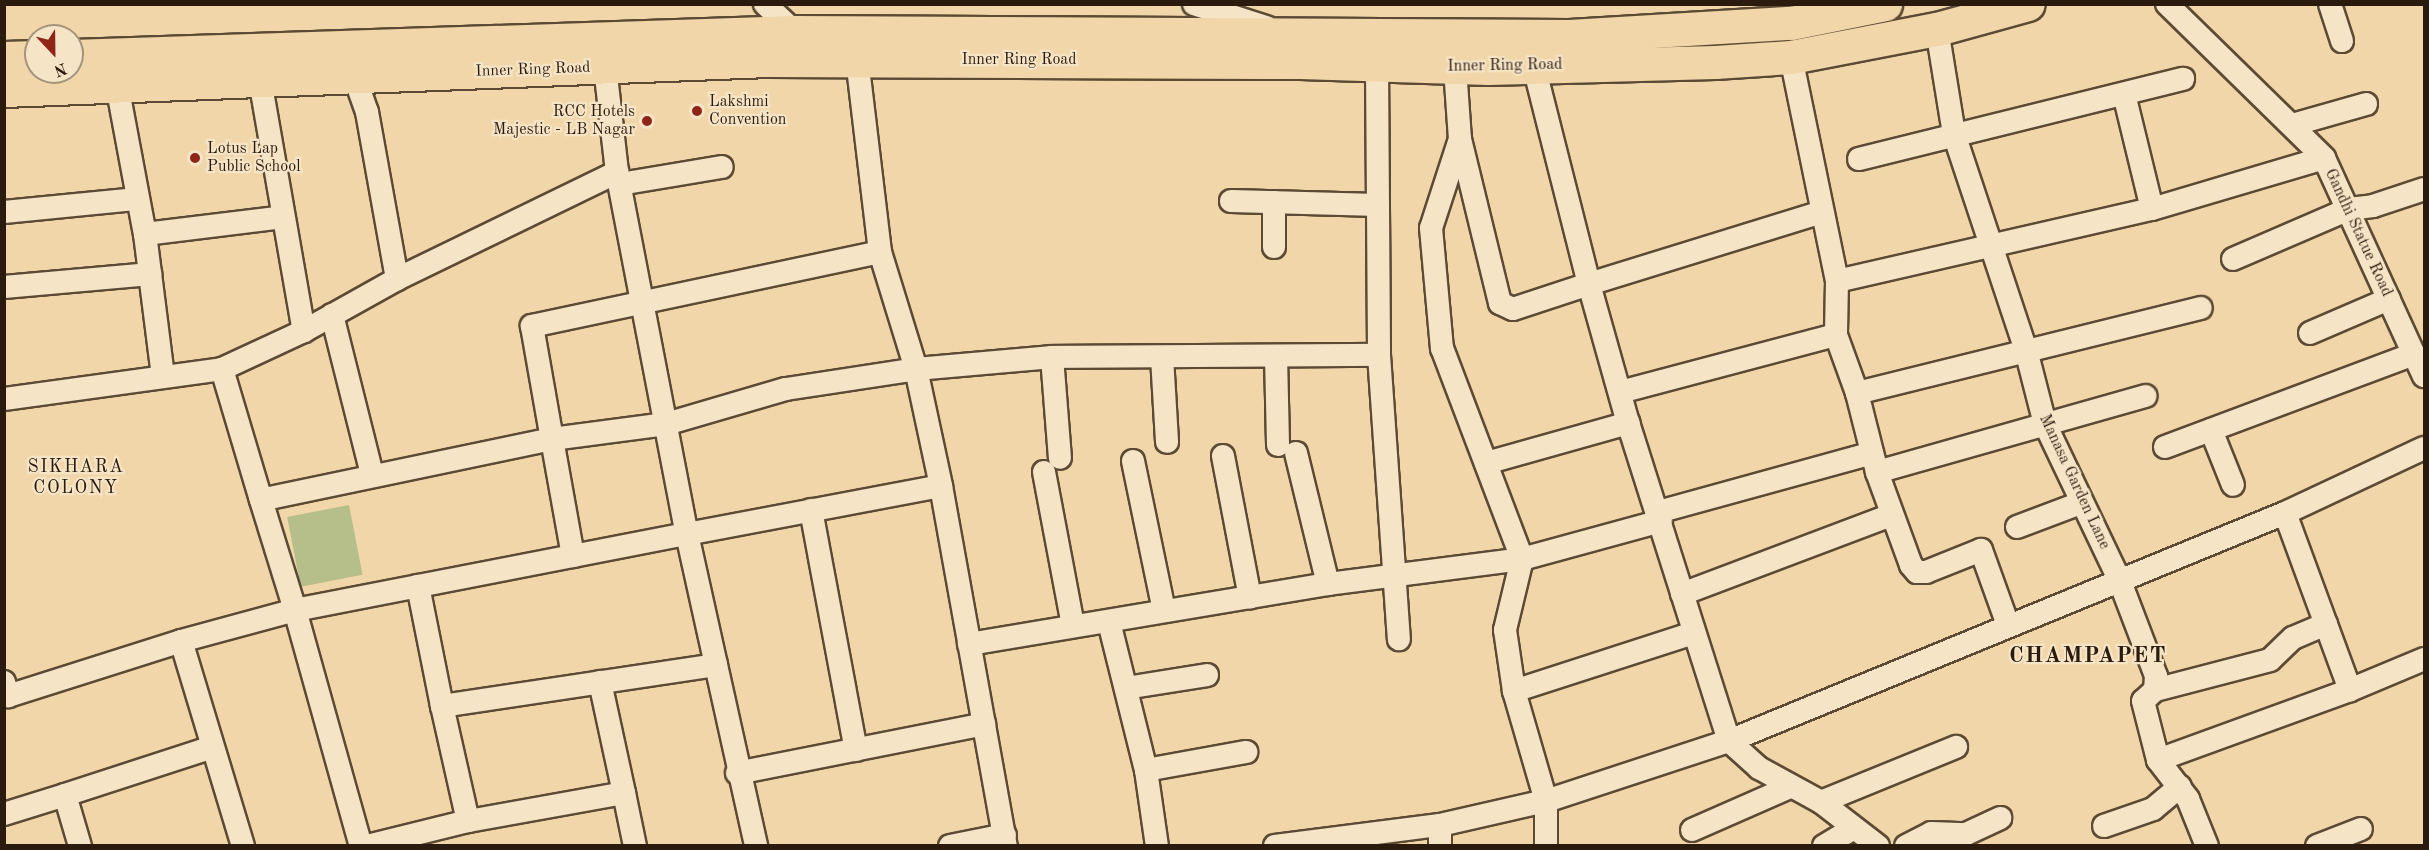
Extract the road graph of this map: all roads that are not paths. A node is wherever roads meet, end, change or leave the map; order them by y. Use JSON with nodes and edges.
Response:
{"nodes":[{"id":1,"x":765,"y":4,"type":"edge"},
{"id":2,"x":1194,"y":4,"type":"edge"},
{"id":3,"x":1885,"y":4,"type":"edge"},
{"id":4,"x":2028,"y":4,"type":"edge"},
{"id":5,"x":2167,"y":4,"type":"edge"},
{"id":6,"x":2330,"y":4,"type":"edge"},
{"id":7,"x":1937,"y":29,"type":"junction"},
{"id":8,"x":795,"y":32,"type":"junction"},
{"id":9,"x":1285,"y":32,"type":"junction"},
{"id":10,"x":2342,"y":40,"type":"dead end"},
{"id":11,"x":346,"y":45,"type":"junction"},
{"id":12,"x":84,"y":56,"type":"edge"},
{"id":13,"x":24,"y":57,"type":"edge"},
{"id":14,"x":1791,"y":57,"type":"junction"},
{"id":15,"x":4,"y":58,"type":"edge"},
{"id":16,"x":857,"y":59,"type":"junction"},
{"id":17,"x":1377,"y":64,"type":"junction"},
{"id":18,"x":605,"y":67,"type":"junction"},
{"id":19,"x":1534,"y":67,"type":"junction"},
{"id":20,"x":1455,"y":68,"type":"junction"},
{"id":21,"x":352,"y":78,"type":"junction"},
{"id":22,"x":260,"y":80,"type":"junction"},
{"id":23,"x":2183,"y":80,"type":"dead end"},
{"id":24,"x":117,"y":85,"type":"junction"},
{"id":25,"x":4,"y":90,"type":"edge"},
{"id":26,"x":2124,"y":94,"type":"junction"},
{"id":27,"x":2366,"y":105,"type":"dead end"},
{"id":28,"x":2292,"y":125,"type":"junction"},
{"id":29,"x":1954,"y":134,"type":"junction"},
{"id":30,"x":1460,"y":139,"type":"junction"},
{"id":31,"x":2324,"y":158,"type":"junction"},
{"id":32,"x":1859,"y":159,"type":"dead end"},
{"id":33,"x":722,"y":167,"type":"dead end"},
{"id":34,"x":619,"y":178,"type":"junction"},
{"id":35,"x":2424,"y":189,"type":"edge"},
{"id":36,"x":137,"y":199,"type":"junction"},
{"id":37,"x":1231,"y":201,"type":"dead end"},
{"id":38,"x":1274,"y":202,"type":"junction"},
{"id":39,"x":1378,"y":205,"type":"junction"},
{"id":40,"x":2152,"y":209,"type":"junction"},
{"id":41,"x":2349,"y":209,"type":"junction"},
{"id":42,"x":4,"y":212,"type":"edge"},
{"id":43,"x":1821,"y":212,"type":"junction"},
{"id":44,"x":283,"y":217,"type":"junction"},
{"id":45,"x":145,"y":234,"type":"junction"},
{"id":46,"x":1988,"y":245,"type":"junction"},
{"id":47,"x":1274,"y":247,"type":"dead end"},
{"id":48,"x":880,"y":252,"type":"junction"},
{"id":49,"x":2233,"y":259,"type":"dead end"},
{"id":50,"x":150,"y":274,"type":"junction"},
{"id":51,"x":397,"y":279,"type":"junction"},
{"id":52,"x":1837,"y":281,"type":"junction"},
{"id":53,"x":1589,"y":284,"type":"junction"},
{"id":54,"x":4,"y":287,"type":"edge"},
{"id":55,"x":2389,"y":300,"type":"junction"},
{"id":56,"x":642,"y":302,"type":"junction"},
{"id":57,"x":2201,"y":308,"type":"dead end"},
{"id":58,"x":332,"y":315,"type":"junction"},
{"id":59,"x":304,"y":331,"type":"junction"},
{"id":60,"x":2310,"y":333,"type":"dead end"},
{"id":61,"x":1836,"y":335,"type":"junction"},
{"id":62,"x":2027,"y":354,"type":"junction"},
{"id":63,"x":2414,"y":354,"type":"junction"},
{"id":64,"x":1379,"y":355,"type":"junction"},
{"id":65,"x":1276,"y":356,"type":"junction"},
{"id":66,"x":1052,"y":357,"type":"junction"},
{"id":67,"x":1162,"y":357,"type":"junction"},
{"id":68,"x":222,"y":369,"type":"junction"},
{"id":69,"x":916,"y":369,"type":"junction"},
{"id":70,"x":163,"y":376,"type":"junction"},
{"id":71,"x":2424,"y":376,"type":"edge"},
{"id":72,"x":1620,"y":392,"type":"junction"},
{"id":73,"x":1857,"y":393,"type":"junction"},
{"id":74,"x":2145,"y":396,"type":"dead end"},
{"id":75,"x":4,"y":399,"type":"edge"},
{"id":76,"x":1628,"y":423,"type":"junction"},
{"id":77,"x":666,"y":424,"type":"junction"},
{"id":78,"x":2045,"y":424,"type":"junction"},
{"id":79,"x":2211,"y":430,"type":"junction"},
{"id":80,"x":552,"y":439,"type":"junction"},
{"id":81,"x":1167,"y":442,"type":"dead end"},
{"id":82,"x":2164,"y":447,"type":"dead end"},
{"id":83,"x":2424,"y":448,"type":"edge"},
{"id":84,"x":1223,"y":456,"type":"dead end"},
{"id":85,"x":1133,"y":461,"type":"dead end"},
{"id":86,"x":1486,"y":463,"type":"junction"},
{"id":87,"x":1875,"y":463,"type":"junction"},
{"id":88,"x":372,"y":474,"type":"junction"},
{"id":89,"x":2233,"y":485,"type":"dead end"},
{"id":90,"x":941,"y":486,"type":"junction"},
{"id":91,"x":261,"y":500,"type":"junction"},
{"id":92,"x":2081,"y":503,"type":"junction"},
{"id":93,"x":811,"y":510,"type":"junction"},
{"id":94,"x":2285,"y":513,"type":"junction"},
{"id":95,"x":1892,"y":515,"type":"junction"},
{"id":96,"x":1659,"y":517,"type":"junction"},
{"id":97,"x":2017,"y":527,"type":"dead end"},
{"id":98,"x":687,"y":534,"type":"junction"},
{"id":99,"x":573,"y":556,"type":"junction"},
{"id":100,"x":1522,"y":560,"type":"junction"},
{"id":101,"x":1395,"y":578,"type":"junction"},
{"id":102,"x":2119,"y":579,"type":"junction"},
{"id":103,"x":1328,"y":584,"type":"junction"},
{"id":104,"x":418,"y":586,"type":"junction"},
{"id":105,"x":1682,"y":594,"type":"junction"},
{"id":106,"x":1250,"y":597,"type":"junction"},
{"id":107,"x":295,"y":610,"type":"junction"},
{"id":108,"x":1164,"y":611,"type":"junction"},
{"id":109,"x":1109,"y":622,"type":"junction"},
{"id":110,"x":2326,"y":624,"type":"junction"},
{"id":111,"x":1073,"y":625,"type":"junction"},
{"id":112,"x":2008,"y":625,"type":"junction"},
{"id":113,"x":1694,"y":633,"type":"junction"},
{"id":114,"x":1399,"y":639,"type":"dead end"},
{"id":115,"x":182,"y":641,"type":"junction"},
{"id":116,"x":969,"y":644,"type":"junction"},
{"id":117,"x":2424,"y":659,"type":"edge"},
{"id":118,"x":716,"y":665,"type":"junction"},
{"id":119,"x":1208,"y":675,"type":"dead end"},
{"id":120,"x":600,"y":682,"type":"junction"},
{"id":121,"x":1126,"y":688,"type":"junction"},
{"id":122,"x":2155,"y":690,"type":"junction"},
{"id":123,"x":2350,"y":690,"type":"junction"},
{"id":124,"x":1514,"y":691,"type":"junction"},
{"id":125,"x":6,"y":692,"type":"edge"},
{"id":126,"x":442,"y":706,"type":"junction"},
{"id":127,"x":984,"y":724,"type":"junction"},
{"id":128,"x":1730,"y":741,"type":"junction"},
{"id":129,"x":1956,"y":747,"type":"dead end"},
{"id":130,"x":210,"y":748,"type":"junction"},
{"id":131,"x":856,"y":750,"type":"junction"},
{"id":132,"x":1246,"y":752,"type":"dead end"},
{"id":133,"x":2158,"y":760,"type":"junction"},
{"id":134,"x":1146,"y":770,"type":"junction"},
{"id":135,"x":737,"y":773,"type":"junction"},
{"id":136,"x":2180,"y":786,"type":"junction"},
{"id":137,"x":1790,"y":787,"type":"junction"},
{"id":138,"x":624,"y":793,"type":"junction"},
{"id":139,"x":65,"y":795,"type":"junction"},
{"id":140,"x":1546,"y":801,"type":"junction"},
{"id":141,"x":1821,"y":802,"type":"junction"},
{"id":142,"x":4,"y":814,"type":"edge"},
{"id":143,"x":2000,"y":818,"type":"dead end"},
{"id":144,"x":468,"y":821,"type":"junction"},
{"id":145,"x":2104,"y":826,"type":"dead end"},
{"id":146,"x":1851,"y":829,"type":"junction"},
{"id":147,"x":2361,"y":829,"type":"dead end"},
{"id":148,"x":1692,"y":830,"type":"dead end"},
{"id":149,"x":1440,"y":835,"type":"edge"},
{"id":150,"x":1005,"y":840,"type":"edge"},
{"id":151,"x":1968,"y":840,"type":"edge"},
{"id":152,"x":80,"y":846,"type":"edge"},
{"id":153,"x":243,"y":846,"type":"edge"},
{"id":154,"x":361,"y":846,"type":"edge"},
{"id":155,"x":367,"y":846,"type":"edge"},
{"id":156,"x":635,"y":846,"type":"edge"},
{"id":157,"x":756,"y":846,"type":"edge"},
{"id":158,"x":950,"y":846,"type":"edge"},
{"id":159,"x":1157,"y":846,"type":"edge"},
{"id":160,"x":1275,"y":846,"type":"edge"},
{"id":161,"x":1546,"y":846,"type":"edge"},
{"id":162,"x":1824,"y":846,"type":"edge"},
{"id":163,"x":1878,"y":846,"type":"edge"},
{"id":164,"x":1906,"y":846,"type":"edge"},
{"id":165,"x":2207,"y":846,"type":"edge"},
{"id":166,"x":2317,"y":846,"type":"edge"}],
"edges":[{"from":1,"to":8,"type":"street"},
{"from":2,"to":9,"type":"street"},
{"from":3,"to":9,"type":"highway","name":"Inner Ring Road"},
{"from":4,"to":7,"type":"highway","name":"Inner Ring Road"},
{"from":5,"to":28,"type":"street","name":"Gandhi Statue Road"},
{"from":6,"to":10,"type":"street"},
{"from":7,"to":14,"type":"highway","name":"Inner Ring Road"},
{"from":7,"to":29,"type":"street","name":"Manasa Garden Lane"},
{"from":8,"to":9,"type":"highway","name":"Inner Ring Road"},
{"from":8,"to":11,"type":"highway","name":"Inner Ring Road"},
{"from":11,"to":12,"type":"highway","name":"Inner Ring Road"},
{"from":11,"to":21,"type":"street"},
{"from":13,"to":15,"type":"highway"},
{"from":14,"to":19,"type":"highway","name":"Inner Ring Road"},
{"from":14,"to":43,"type":"street"},
{"from":16,"to":17,"type":"highway","name":"Inner Ring Road"},
{"from":16,"to":18,"type":"highway","name":"Inner Ring Road"},
{"from":16,"to":48,"type":"street"},
{"from":17,"to":20,"type":"highway","name":"Inner Ring Road"},
{"from":17,"to":39,"type":"street"},
{"from":18,"to":21,"type":"highway","name":"Inner Ring Road"},
{"from":18,"to":34,"type":"street"},
{"from":19,"to":20,"type":"highway","name":"Inner Ring Road"},
{"from":19,"to":53,"type":"street"},
{"from":20,"to":30,"type":"street"},
{"from":21,"to":22,"type":"highway","name":"Inner Ring Road"},
{"from":21,"to":51,"type":"street"},
{"from":22,"to":24,"type":"highway","name":"Inner Ring Road"},
{"from":22,"to":44,"type":"street"},
{"from":23,"to":26,"type":"street"},
{"from":24,"to":25,"type":"highway","name":"Inner Ring Road"},
{"from":24,"to":36,"type":"street"},
{"from":26,"to":29,"type":"street"},
{"from":26,"to":40,"type":"street"},
{"from":27,"to":28,"type":"street"},
{"from":28,"to":31,"type":"street","name":"Gandhi Statue Road"},
{"from":29,"to":32,"type":"street"},
{"from":29,"to":46,"type":"street","name":"Manasa Garden Lane"},
{"from":30,"to":53,"type":"street"},
{"from":30,"to":86,"type":"street"},
{"from":31,"to":40,"type":"street"},
{"from":31,"to":41,"type":"street","name":"Gandhi Statue Road"},
{"from":33,"to":34,"type":"street"},
{"from":34,"to":51,"type":"street"},
{"from":34,"to":56,"type":"street"},
{"from":35,"to":41,"type":"street"},
{"from":36,"to":42,"type":"street"},
{"from":36,"to":45,"type":"street"},
{"from":37,"to":38,"type":"street"},
{"from":38,"to":39,"type":"street"},
{"from":38,"to":47,"type":"street"},
{"from":39,"to":64,"type":"street"},
{"from":40,"to":46,"type":"street"},
{"from":41,"to":49,"type":"street"},
{"from":41,"to":55,"type":"street","name":"Gandhi Statue Road"},
{"from":43,"to":52,"type":"street"},
{"from":43,"to":53,"type":"street"},
{"from":44,"to":45,"type":"street"},
{"from":44,"to":59,"type":"street"},
{"from":45,"to":50,"type":"street"},
{"from":46,"to":52,"type":"street"},
{"from":46,"to":62,"type":"street","name":"Manasa Garden Lane"},
{"from":48,"to":56,"type":"street"},
{"from":48,"to":69,"type":"street"},
{"from":50,"to":54,"type":"street"},
{"from":50,"to":70,"type":"street"},
{"from":51,"to":58,"type":"street"},
{"from":52,"to":61,"type":"street"},
{"from":53,"to":72,"type":"street"},
{"from":55,"to":60,"type":"street"},
{"from":55,"to":63,"type":"street","name":"Gandhi Statue Road"},
{"from":56,"to":77,"type":"street"},
{"from":56,"to":80,"type":"street"},
{"from":57,"to":62,"type":"street"},
{"from":58,"to":59,"type":"street"},
{"from":58,"to":88,"type":"street"},
{"from":59,"to":68,"type":"street"},
{"from":61,"to":72,"type":"street"},
{"from":61,"to":73,"type":"street"},
{"from":62,"to":73,"type":"street"},
{"from":62,"to":78,"type":"street","name":"Manasa Garden Lane"},
{"from":63,"to":71,"type":"street","name":"Gandhi Statue Road"},
{"from":63,"to":79,"type":"street"},
{"from":64,"to":65,"type":"street"},
{"from":64,"to":101,"type":"street"},
{"from":65,"to":67,"type":"street"},
{"from":65,"to":103,"type":"street"},
{"from":66,"to":67,"type":"street"},
{"from":66,"to":69,"type":"street"},
{"from":66,"to":111,"type":"street"},
{"from":67,"to":81,"type":"street"},
{"from":68,"to":70,"type":"street"},
{"from":68,"to":91,"type":"street"},
{"from":69,"to":77,"type":"street"},
{"from":69,"to":90,"type":"street"},
{"from":70,"to":75,"type":"street"},
{"from":72,"to":76,"type":"street"},
{"from":73,"to":87,"type":"street"},
{"from":74,"to":78,"type":"street"},
{"from":76,"to":86,"type":"street"},
{"from":76,"to":96,"type":"street"},
{"from":77,"to":80,"type":"street"},
{"from":77,"to":98,"type":"street"},
{"from":78,"to":87,"type":"street"},
{"from":78,"to":92,"type":"street","name":"Manasa Garden Lane"},
{"from":79,"to":82,"type":"street"},
{"from":79,"to":89,"type":"street"},
{"from":80,"to":88,"type":"street"},
{"from":80,"to":99,"type":"street"},
{"from":83,"to":94,"type":"street"},
{"from":84,"to":106,"type":"street"},
{"from":85,"to":108,"type":"street"},
{"from":86,"to":100,"type":"street"},
{"from":87,"to":95,"type":"street"},
{"from":87,"to":96,"type":"street"},
{"from":88,"to":91,"type":"street"},
{"from":90,"to":93,"type":"street"},
{"from":90,"to":116,"type":"street"},
{"from":91,"to":107,"type":"street"},
{"from":92,"to":97,"type":"street"},
{"from":92,"to":102,"type":"street","name":"Manasa Garden Lane"},
{"from":93,"to":98,"type":"street"},
{"from":93,"to":131,"type":"street"},
{"from":94,"to":102,"type":"street"},
{"from":94,"to":110,"type":"street"},
{"from":95,"to":105,"type":"street"},
{"from":95,"to":112,"type":"street"},
{"from":96,"to":100,"type":"street"},
{"from":96,"to":105,"type":"street"},
{"from":98,"to":99,"type":"street"},
{"from":98,"to":118,"type":"street"},
{"from":99,"to":104,"type":"street"},
{"from":100,"to":101,"type":"street"},
{"from":100,"to":124,"type":"street"},
{"from":101,"to":103,"type":"street"},
{"from":101,"to":114,"type":"street"},
{"from":102,"to":112,"type":"street"},
{"from":102,"to":122,"type":"street","name":"Manasa Garden Lane"},
{"from":103,"to":106,"type":"street"},
{"from":104,"to":107,"type":"street"},
{"from":104,"to":126,"type":"street"},
{"from":105,"to":113,"type":"street"},
{"from":106,"to":108,"type":"street"},
{"from":107,"to":115,"type":"street"},
{"from":107,"to":154,"type":"street"},
{"from":108,"to":109,"type":"street"},
{"from":109,"to":111,"type":"street"},
{"from":109,"to":121,"type":"street"},
{"from":110,"to":122,"type":"street"},
{"from":110,"to":123,"type":"street"},
{"from":111,"to":116,"type":"street"},
{"from":112,"to":128,"type":"street"},
{"from":113,"to":124,"type":"street"},
{"from":113,"to":128,"type":"street"},
{"from":115,"to":125,"type":"street"},
{"from":115,"to":130,"type":"street"},
{"from":116,"to":127,"type":"street"},
{"from":117,"to":123,"type":"street"},
{"from":118,"to":120,"type":"street"},
{"from":118,"to":135,"type":"street"},
{"from":119,"to":121,"type":"street"},
{"from":120,"to":126,"type":"street"},
{"from":120,"to":138,"type":"street"},
{"from":121,"to":134,"type":"street"},
{"from":122,"to":133,"type":"street","name":"Manasa Garden Lane"},
{"from":123,"to":133,"type":"street"},
{"from":124,"to":140,"type":"street"},
{"from":126,"to":144,"type":"street"},
{"from":127,"to":131,"type":"street"},
{"from":127,"to":150,"type":"street"},
{"from":128,"to":137,"type":"street"},
{"from":128,"to":140,"type":"street"},
{"from":129,"to":141,"type":"street"},
{"from":130,"to":139,"type":"street"},
{"from":130,"to":153,"type":"street"},
{"from":131,"to":135,"type":"street"},
{"from":132,"to":134,"type":"street"},
{"from":133,"to":136,"type":"street","name":"Manasa Garden Lane"},
{"from":134,"to":159,"type":"street"},
{"from":135,"to":157,"type":"street"},
{"from":136,"to":145,"type":"street"},
{"from":136,"to":165,"type":"street","name":"Manasa Garden Lane"},
{"from":137,"to":141,"type":"street"},
{"from":137,"to":148,"type":"street"},
{"from":138,"to":144,"type":"street"},
{"from":138,"to":156,"type":"street"},
{"from":139,"to":142,"type":"street"},
{"from":139,"to":152,"type":"street"},
{"from":140,"to":149,"type":"street"},
{"from":140,"to":161,"type":"street"},
{"from":141,"to":146,"type":"street"},
{"from":143,"to":151,"type":"street"},
{"from":144,"to":155,"type":"street"},
{"from":146,"to":162,"type":"street"},
{"from":146,"to":163,"type":"street"},
{"from":147,"to":166,"type":"street"},
{"from":149,"to":160,"type":"street"},
{"from":150,"to":158,"type":"street"},
{"from":151,"to":164,"type":"street"}]}
